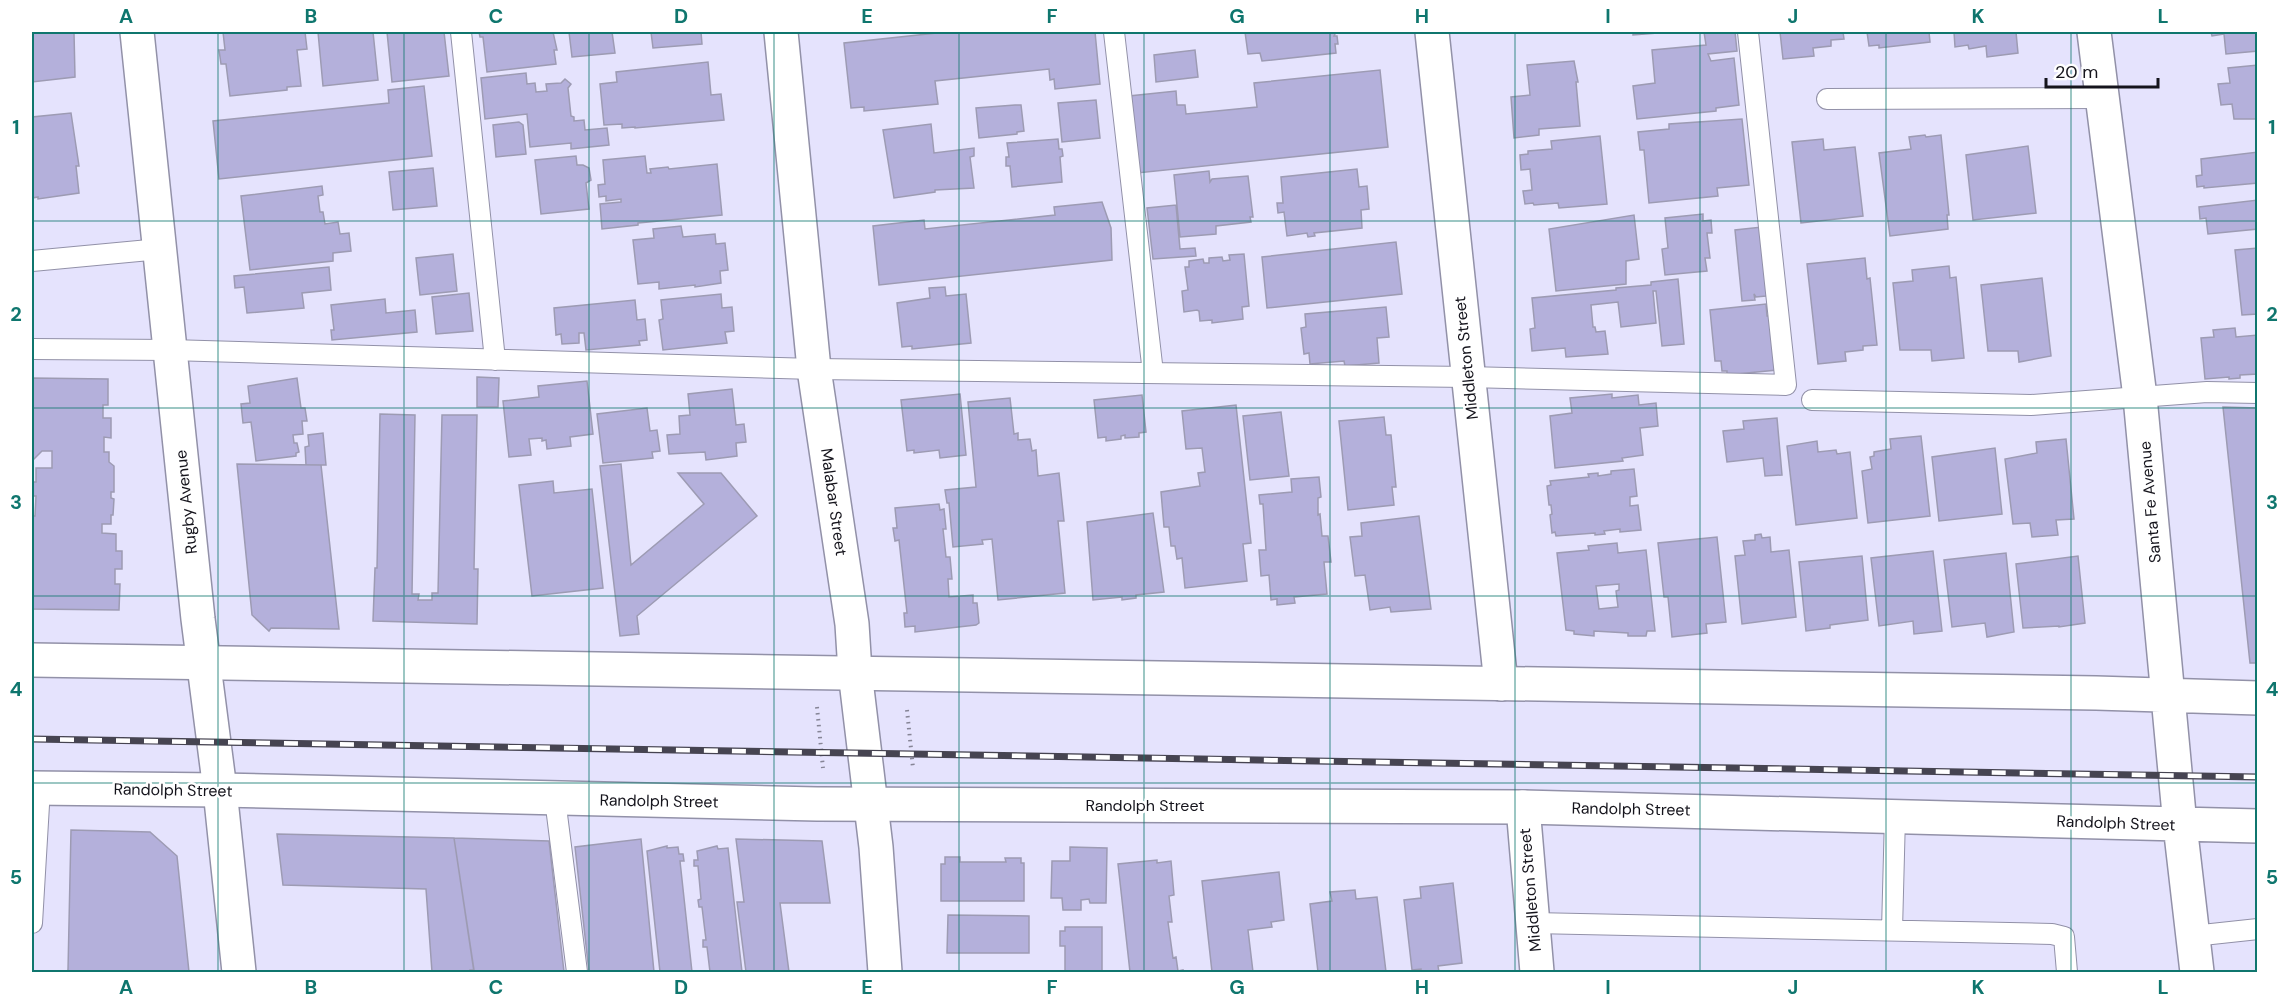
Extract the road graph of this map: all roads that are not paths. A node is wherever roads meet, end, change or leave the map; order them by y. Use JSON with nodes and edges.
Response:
{"nodes":[{"id":1,"x":137,"y":32,"type":"edge"},
{"id":2,"x":461,"y":32,"type":"edge"},
{"id":3,"x":781,"y":32,"type":"edge"},
{"id":4,"x":1114,"y":32,"type":"edge"},
{"id":5,"x":1432,"y":32,"type":"edge"},
{"id":6,"x":1748,"y":32,"type":"edge"},
{"id":7,"x":2094,"y":32,"type":"edge"},
{"id":8,"x":2101,"y":98,"type":"junction"},
{"id":9,"x":1827,"y":99,"type":"dead end"},
{"id":10,"x":160,"y":249,"type":"junction"},
{"id":11,"x":32,"y":261,"type":"edge"},
{"id":12,"x":32,"y":349,"type":"edge"},
{"id":13,"x":170,"y":350,"type":"junction"},
{"id":14,"x":495,"y":360,"type":"junction"},
{"id":15,"x":814,"y":369,"type":"junction"},
{"id":16,"x":1153,"y":373,"type":"junction"},
{"id":17,"x":1468,"y":377,"type":"junction"},
{"id":18,"x":2258,"y":393,"type":"edge"},
{"id":19,"x":2140,"y":397,"type":"junction"},
{"id":20,"x":1812,"y":400,"type":"dead end"},
{"id":21,"x":32,"y":660,"type":"edge"},
{"id":22,"x":203,"y":664,"type":"junction"},
{"id":23,"x":855,"y":672,"type":"junction"},
{"id":24,"x":1501,"y":684,"type":"junction"},
{"id":25,"x":2168,"y":694,"type":"junction"},
{"id":26,"x":2258,"y":698,"type":"edge"},
{"id":27,"x":36,"y":788,"type":"edge"},
{"id":28,"x":220,"y":790,"type":"junction"},
{"id":29,"x":555,"y":799,"type":"junction"},
{"id":30,"x":871,"y":804,"type":"junction"},
{"id":31,"x":1523,"y":807,"type":"junction"},
{"id":32,"x":1895,"y":816,"type":"junction"},
{"id":33,"x":2180,"y":825,"type":"junction"},
{"id":34,"x":2258,"y":826,"type":"edge"},
{"id":35,"x":32,"y":923,"type":"edge"},
{"id":36,"x":1533,"y":923,"type":"junction"},
{"id":37,"x":2258,"y":929,"type":"edge"},
{"id":38,"x":1892,"y":930,"type":"junction"},
{"id":39,"x":2193,"y":936,"type":"junction"},
{"id":40,"x":239,"y":972,"type":"edge"},
{"id":41,"x":577,"y":972,"type":"edge"},
{"id":42,"x":885,"y":972,"type":"edge"},
{"id":43,"x":1537,"y":972,"type":"edge"},
{"id":44,"x":2067,"y":972,"type":"edge"},
{"id":45,"x":2197,"y":972,"type":"edge"}],
"edges":[{"from":1,"to":10,"type":"street","name":"Rugby Avenue"},
{"from":2,"to":14,"type":"lane"},
{"from":3,"to":15,"type":"street","name":"Malabar Street"},
{"from":4,"to":16,"type":"lane"},
{"from":5,"to":17,"type":"street","name":"Middleton Street"},
{"from":6,"to":17,"type":"lane"},
{"from":7,"to":8,"type":"street","name":"Santa Fe Avenue"},
{"from":8,"to":9,"type":"lane"},
{"from":8,"to":19,"type":"street","name":"Santa Fe Avenue"},
{"from":10,"to":11,"type":"lane"},
{"from":10,"to":13,"type":"street","name":"Rugby Avenue"},
{"from":12,"to":13,"type":"lane"},
{"from":13,"to":14,"type":"lane"},
{"from":13,"to":22,"type":"street","name":"Rugby Avenue"},
{"from":14,"to":15,"type":"lane"},
{"from":15,"to":16,"type":"lane"},
{"from":15,"to":23,"type":"street","name":"Malabar Street"},
{"from":16,"to":17,"type":"lane"},
{"from":17,"to":24,"type":"street","name":"Middleton Street"},
{"from":18,"to":19,"type":"lane"},
{"from":19,"to":20,"type":"lane"},
{"from":19,"to":25,"type":"street","name":"Santa Fe Avenue"},
{"from":21,"to":22,"type":"street"},
{"from":22,"to":23,"type":"street"},
{"from":22,"to":28,"type":"street","name":"Rugby Avenue"},
{"from":23,"to":24,"type":"street"},
{"from":23,"to":30,"type":"street","name":"Malabar Street"},
{"from":24,"to":25,"type":"street"},
{"from":25,"to":26,"type":"street"},
{"from":25,"to":33,"type":"street","name":"Santa Fe Avenue"},
{"from":27,"to":28,"type":"street","name":"Randolph Street"},
{"from":27,"to":35,"type":"lane"},
{"from":28,"to":29,"type":"street","name":"Randolph Street"},
{"from":28,"to":40,"type":"street","name":"Rugby Avenue"},
{"from":29,"to":30,"type":"street","name":"Randolph Street"},
{"from":29,"to":41,"type":"lane"},
{"from":30,"to":31,"type":"street","name":"Randolph Street"},
{"from":30,"to":42,"type":"street","name":"Malabar Street"},
{"from":31,"to":32,"type":"street","name":"Randolph Street"},
{"from":31,"to":36,"type":"street","name":"Middleton Street"},
{"from":32,"to":33,"type":"street","name":"Randolph Street"},
{"from":32,"to":38,"type":"lane"},
{"from":33,"to":34,"type":"street","name":"Randolph Street"},
{"from":33,"to":39,"type":"street","name":"Santa Fe Avenue"},
{"from":36,"to":38,"type":"lane"},
{"from":36,"to":43,"type":"street","name":"Middleton Street"},
{"from":37,"to":39,"type":"lane"},
{"from":38,"to":44,"type":"lane"},
{"from":39,"to":45,"type":"street","name":"Santa Fe Avenue"}]}
